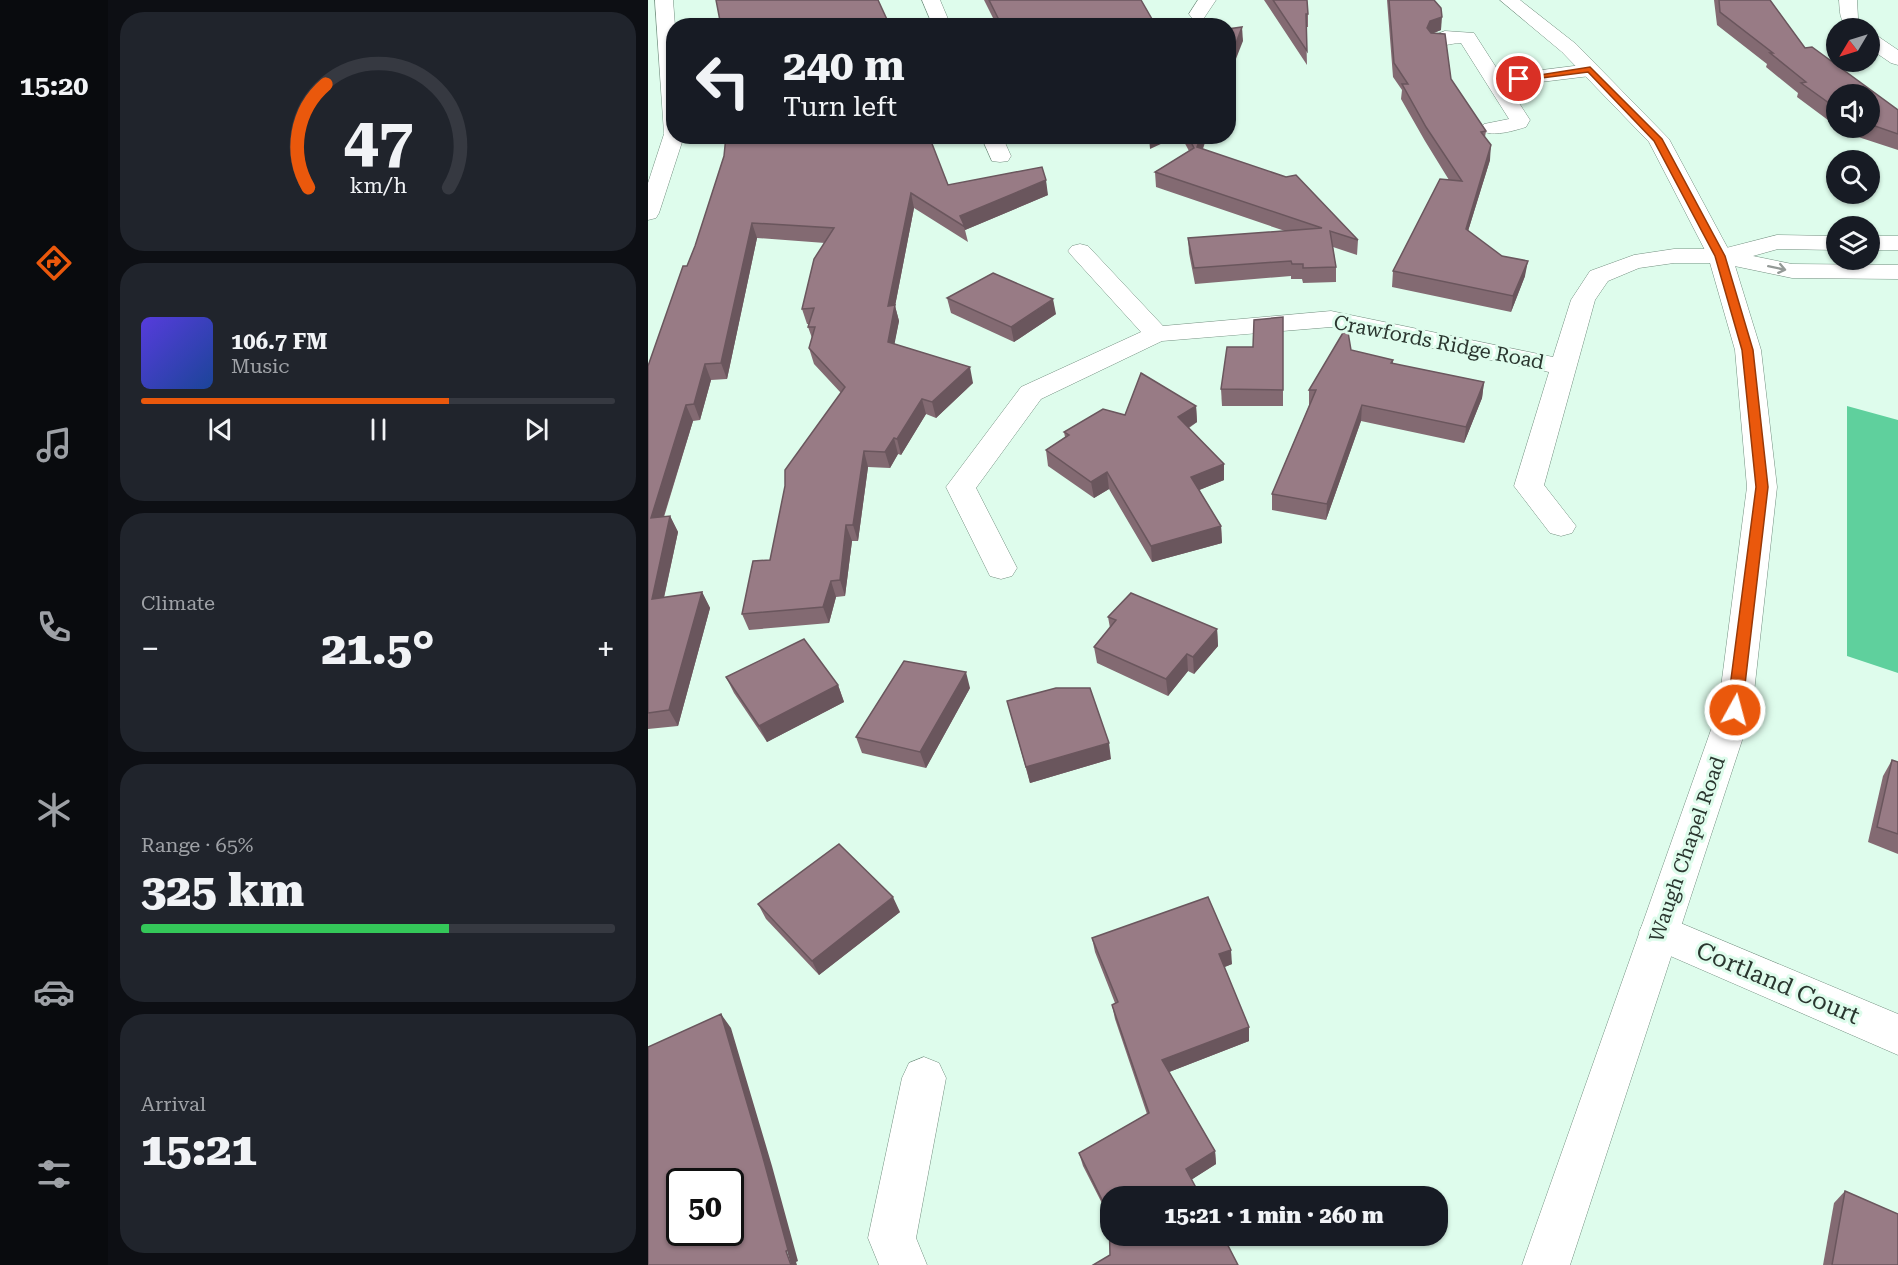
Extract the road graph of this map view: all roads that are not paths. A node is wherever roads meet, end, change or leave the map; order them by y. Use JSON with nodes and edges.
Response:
{"nodes":[{"id":1,"x":663,"y":0,"type":"edge"},
{"id":2,"x":931,"y":0,"type":"edge"},
{"id":3,"x":1509,"y":0,"type":"edge"},
{"id":4,"x":1848,"y":0,"type":"edge"},
{"id":5,"x":939,"y":18,"type":"edge"},
{"id":6,"x":1849,"y":18,"type":"edge"},
{"id":7,"x":666,"y":37,"type":"edge"},
{"id":8,"x":1437,"y":41,"type":"edge"},
{"id":9,"x":1880,"y":47,"type":"edge"},
{"id":10,"x":1898,"y":59,"type":"edge"},
{"id":11,"x":1590,"y":69,"type":"junction"},
{"id":12,"x":1496,"y":82,"type":"junction"},
{"id":13,"x":1491,"y":128,"type":"dead end"},
{"id":14,"x":671,"y":144,"type":"edge"},
{"id":15,"x":995,"y":144,"type":"edge"},
{"id":16,"x":1000,"y":156,"type":"dead end"},
{"id":17,"x":648,"y":213,"type":"edge"},
{"id":18,"x":1826,"y":243,"type":"edge"},
{"id":19,"x":1880,"y":243,"type":"edge"},
{"id":20,"x":1898,"y":243,"type":"edge"},
{"id":21,"x":1080,"y":251,"type":"dead end"},
{"id":22,"x":1720,"y":256,"type":"junction"},
{"id":23,"x":1898,"y":272,"type":"edge"},
{"id":24,"x":1157,"y":334,"type":"junction"},
{"id":25,"x":1564,"y":367,"type":"junction"},
{"id":26,"x":1561,"y":526,"type":"dead end"},
{"id":27,"x":1000,"y":568,"type":"dead end"},
{"id":28,"x":1659,"y":932,"type":"junction"},
{"id":29,"x":1898,"y":1035,"type":"edge"},
{"id":30,"x":924,"y":1078,"type":"dead end"},
{"id":31,"x":903,"y":1265,"type":"edge"},
{"id":32,"x":1546,"y":1265,"type":"edge"}],
"edges":[{"from":1,"to":7,"type":"street"},
{"from":2,"to":5,"type":"street"},
{"from":3,"to":11,"type":"street","name":"Waugh Chapel Road"},
{"from":4,"to":6,"type":"street"},
{"from":8,"to":12,"type":"street"},
{"from":9,"to":10,"type":"street"},
{"from":11,"to":12,"type":"street"},
{"from":11,"to":22,"type":"street","name":"Waugh Chapel Road"},
{"from":12,"to":13,"type":"street"},
{"from":14,"to":17,"type":"street"},
{"from":15,"to":16,"type":"street"},
{"from":18,"to":22,"type":"street"},
{"from":19,"to":20,"type":"street"},
{"from":21,"to":24,"type":"street"},
{"from":22,"to":23,"type":"street","one_way":true},
{"from":22,"to":25,"type":"street"},
{"from":22,"to":28,"type":"street","name":"Waugh Chapel Road"},
{"from":24,"to":25,"type":"street","name":"Crawfords Ridge Road"},
{"from":24,"to":27,"type":"street","name":"Crawfords Ridge Road"},
{"from":25,"to":26,"type":"street"},
{"from":28,"to":29,"type":"street","name":"Cortland Court"},
{"from":28,"to":32,"type":"street","name":"Waugh Chapel Road"},
{"from":30,"to":31,"type":"street"}]}
